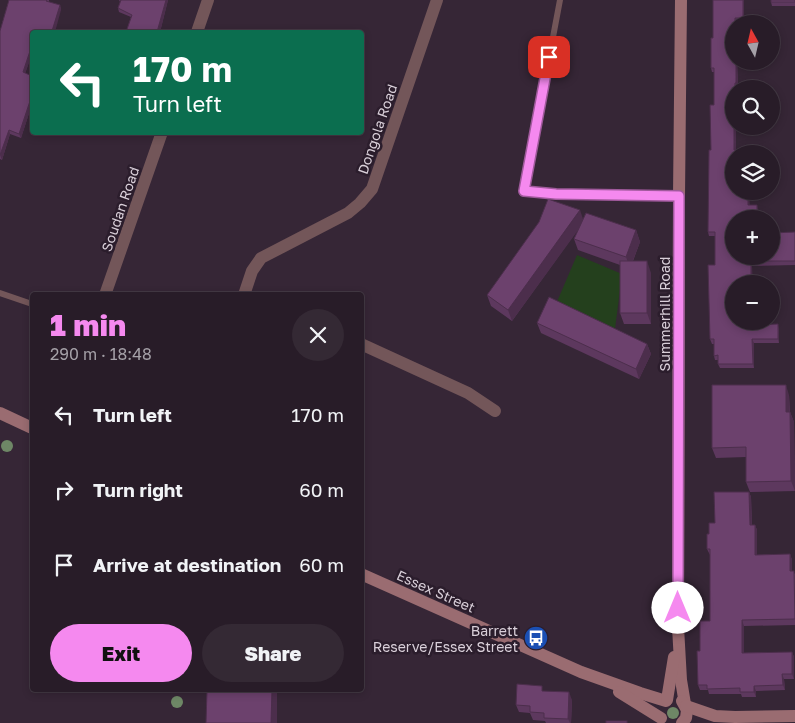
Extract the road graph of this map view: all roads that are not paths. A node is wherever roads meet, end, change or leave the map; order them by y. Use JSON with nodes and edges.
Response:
{"nodes":[{"id":1,"x":208,"y":0,"type":"edge"},
{"id":2,"x":437,"y":0,"type":"edge"},
{"id":3,"x":560,"y":0,"type":"edge"},
{"id":4,"x":682,"y":0,"type":"edge"},
{"id":5,"x":197,"y":30,"type":"edge"},
{"id":6,"x":161,"y":135,"type":"edge"},
{"id":7,"x":679,"y":196,"type":"junction"},
{"id":8,"x":107,"y":292,"type":"edge"},
{"id":9,"x":248,"y":292,"type":"edge"},
{"id":10,"x":0,"y":293,"type":"edge"},
{"id":11,"x":30,"y":303,"type":"edge"},
{"id":12,"x":364,"y":345,"type":"edge"},
{"id":13,"x":495,"y":411,"type":"dead end"},
{"id":14,"x":0,"y":413,"type":"edge"},
{"id":15,"x":30,"y":427,"type":"edge"},
{"id":16,"x":364,"y":575,"type":"edge"},
{"id":17,"x":678,"y":627,"type":"junction"},
{"id":18,"x":581,"y":672,"type":"junction"},
{"id":19,"x":667,"y":701,"type":"junction"},
{"id":20,"x":685,"y":705,"type":"junction"},
{"id":21,"x":795,"y":716,"type":"edge"},
{"id":22,"x":664,"y":721,"type":"edge"},
{"id":23,"x":685,"y":722,"type":"edge"}],
"edges":[{"from":1,"to":5,"type":"street"},
{"from":2,"to":9,"type":"street","name":"Dongola Road"},
{"from":3,"to":7,"type":"lane"},
{"from":4,"to":7,"type":"street","name":"Summerhill Road"},
{"from":6,"to":8,"type":"street","name":"Soudan Road"},
{"from":7,"to":17,"type":"street","name":"Summerhill Road"},
{"from":10,"to":11,"type":"lane"},
{"from":12,"to":13,"type":"street"},
{"from":14,"to":15,"type":"street"},
{"from":16,"to":18,"type":"street","name":"Essex Street"},
{"from":17,"to":19,"type":"street","name":"Summerhill Road"},
{"from":17,"to":20,"type":"street","name":"Summerhill Road"},
{"from":18,"to":19,"type":"street","name":"Essex Street"},
{"from":18,"to":22,"type":"street","name":"Essex Street"},
{"from":19,"to":20,"type":"street","name":"Essex Street"},
{"from":19,"to":22,"type":"street","name":"Summerhill Road"},
{"from":20,"to":21,"type":"street"},
{"from":20,"to":23,"type":"street","name":"Summerhill Road"}]}
